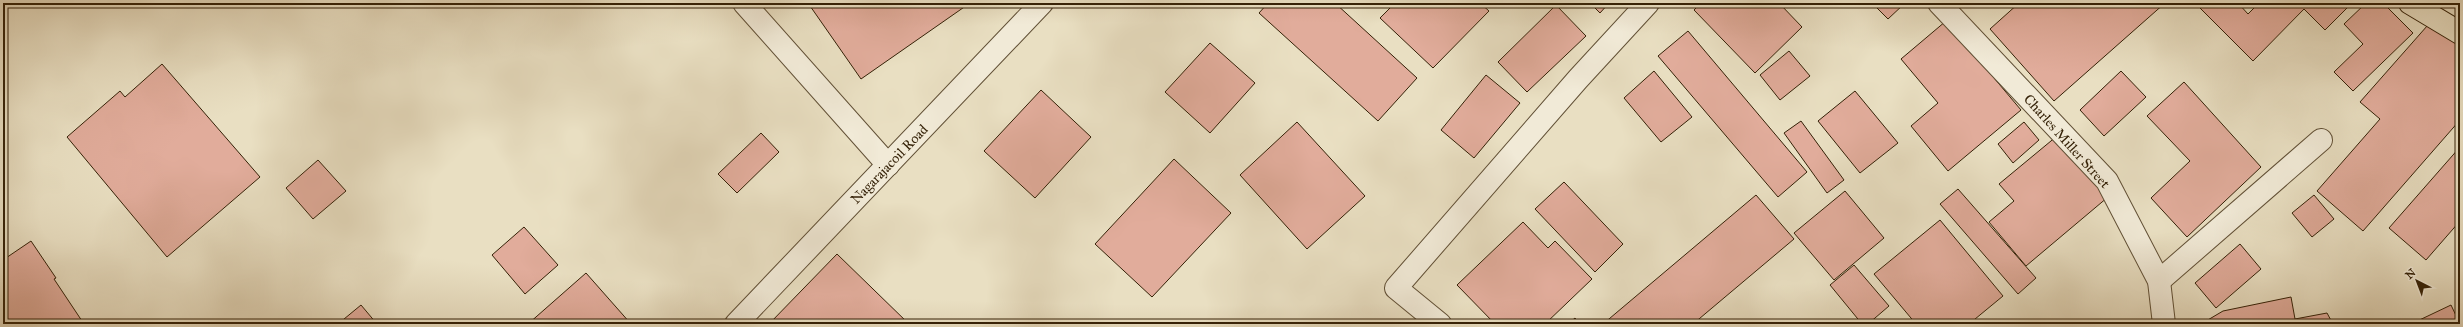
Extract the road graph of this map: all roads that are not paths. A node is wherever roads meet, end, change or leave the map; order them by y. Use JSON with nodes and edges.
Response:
{"nodes":[{"id":1,"x":744,"y":3,"type":"edge"},
{"id":2,"x":1042,"y":3,"type":"edge"},
{"id":3,"x":1648,"y":3,"type":"edge"},
{"id":4,"x":1939,"y":3,"type":"edge"},
{"id":5,"x":2410,"y":3,"type":"edge"},
{"id":6,"x":2460,"y":33,"type":"edge"},
{"id":7,"x":2321,"y":140,"type":"dead end"},
{"id":8,"x":888,"y":165,"type":"junction"},
{"id":9,"x":2159,"y":281,"type":"junction"},
{"id":10,"x":736,"y":324,"type":"edge"},
{"id":11,"x":1440,"y":324,"type":"edge"},
{"id":12,"x":2164,"y":324,"type":"edge"}],
"edges":[{"from":1,"to":8,"type":"street"},
{"from":2,"to":8,"type":"street","name":"Nagarajacoil Road"},
{"from":3,"to":11,"type":"street"},
{"from":4,"to":9,"type":"street","name":"Charles Miller Street"},
{"from":5,"to":6,"type":"main road"},
{"from":7,"to":9,"type":"street"},
{"from":8,"to":10,"type":"street","name":"Nagarajacoil Road"},
{"from":9,"to":12,"type":"street","name":"Charles Miller Street"}]}
